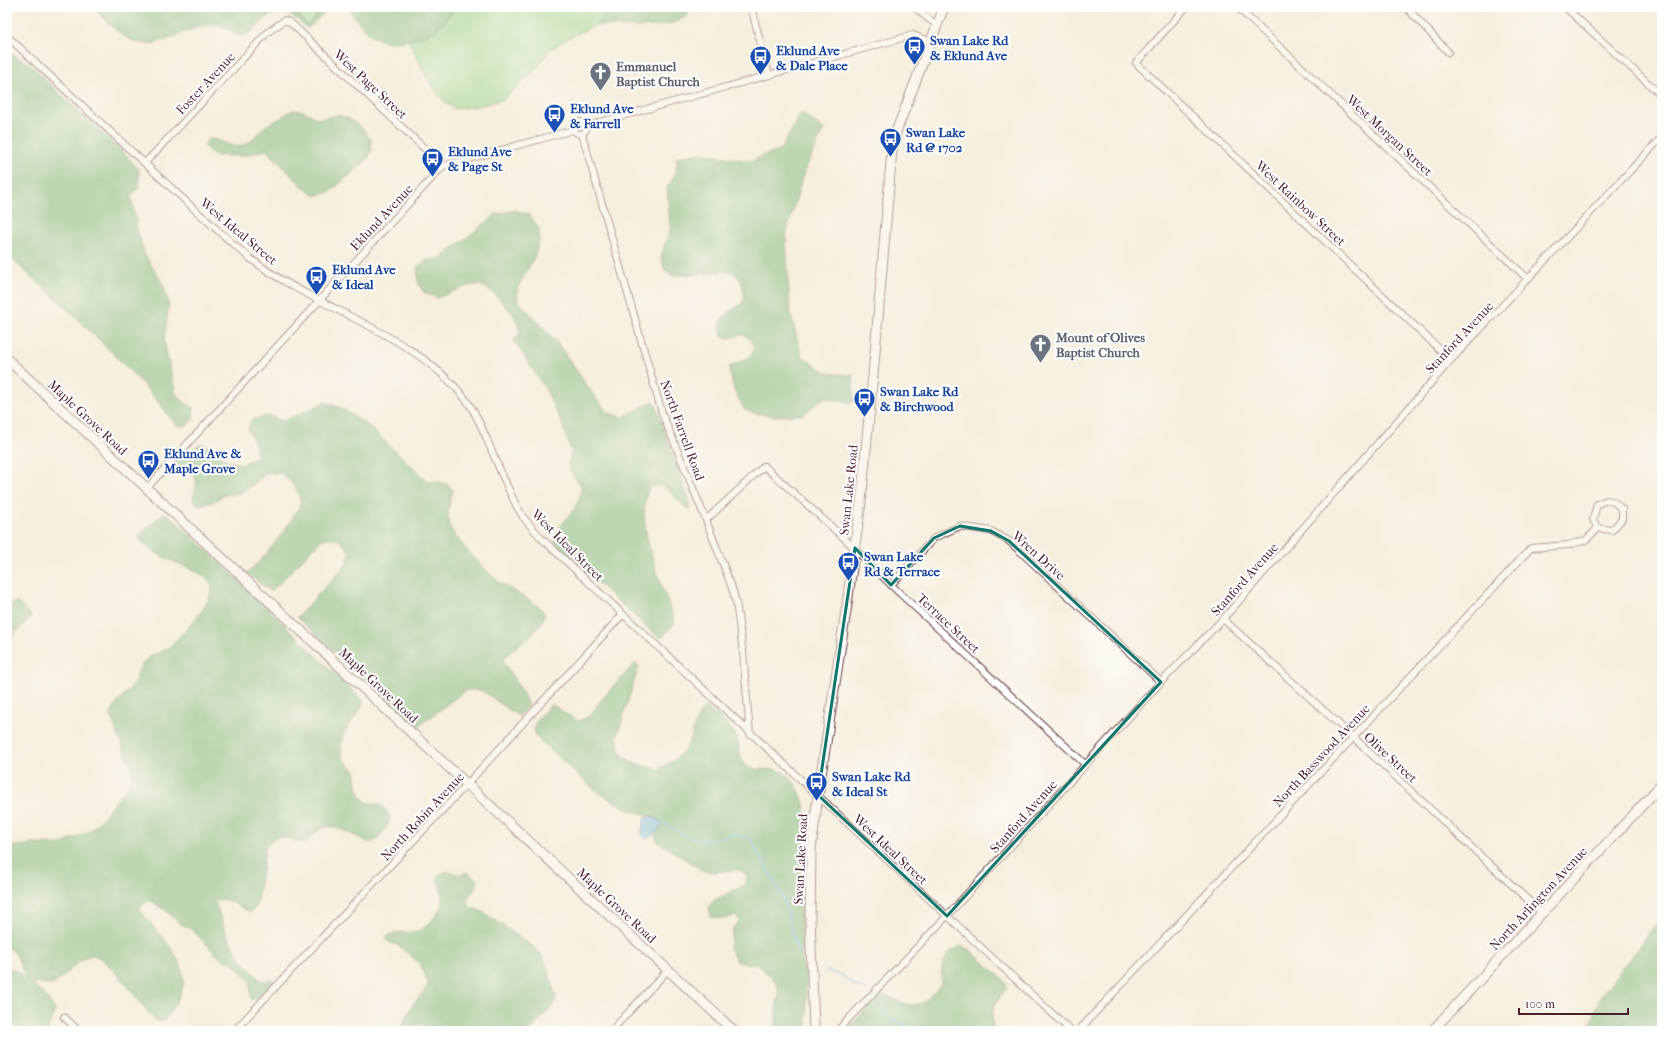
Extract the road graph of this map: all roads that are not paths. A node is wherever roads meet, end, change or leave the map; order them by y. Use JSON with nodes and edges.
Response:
{"nodes":[{"id":1,"x":751,"y":7,"type":"edge"},
{"id":2,"x":914,"y":7,"type":"edge"},
{"id":3,"x":944,"y":7,"type":"edge"},
{"id":4,"x":1186,"y":7,"type":"edge"},
{"id":5,"x":1237,"y":7,"type":"edge"},
{"id":6,"x":1406,"y":7,"type":"edge"},
{"id":7,"x":1565,"y":7,"type":"edge"},
{"id":8,"x":283,"y":21,"type":"joint"},
{"id":9,"x":938,"y":24,"type":"junction"},
{"id":10,"x":7,"y":36,"type":"edge"},
{"id":11,"x":931,"y":42,"type":"junction"},
{"id":12,"x":1448,"y":52,"type":"dead end"},
{"id":13,"x":769,"y":75,"type":"junction"},
{"id":14,"x":1662,"y":96,"type":"edge"},
{"id":15,"x":586,"y":126,"type":"junction"},
{"id":16,"x":573,"y":130,"type":"junction"},
{"id":17,"x":582,"y":134,"type":"junction"},
{"id":18,"x":1662,"y":136,"type":"edge"},
{"id":19,"x":145,"y":163,"type":"junction"},
{"id":20,"x":443,"y":166,"type":"junction"},
{"id":21,"x":1528,"y":279,"type":"junction"},
{"id":22,"x":319,"y":300,"type":"junction"},
{"id":23,"x":7,"y":358,"type":"edge"},
{"id":24,"x":1451,"y":360,"type":"junction"},
{"id":25,"x":146,"y":489,"type":"junction"},
{"id":26,"x":706,"y":520,"type":"junction"},
{"id":27,"x":1598,"y":528,"type":"junction"},
{"id":28,"x":855,"y":548,"type":"junction"},
{"id":29,"x":891,"y":585,"type":"junction"},
{"id":30,"x":622,"y":614,"type":"junction"},
{"id":31,"x":1223,"y":620,"type":"junction"},
{"id":32,"x":1161,"y":682,"type":"junction"},
{"id":33,"x":750,"y":734,"type":"junction"},
{"id":34,"x":1353,"y":738,"type":"junction"},
{"id":35,"x":1085,"y":764,"type":"junction"},
{"id":36,"x":467,"y":784,"type":"junction"},
{"id":37,"x":1662,"y":784,"type":"edge"},
{"id":38,"x":818,"y":795,"type":"junction"},
{"id":39,"x":1542,"y":913,"type":"junction"},
{"id":40,"x":947,"y":916,"type":"junction"},
{"id":41,"x":668,"y":970,"type":"junction"},
{"id":42,"x":64,"y":1017,"type":"dead end"},
{"id":43,"x":79,"y":1031,"type":"edge"},
{"id":44,"x":234,"y":1031,"type":"edge"},
{"id":45,"x":611,"y":1031,"type":"edge"},
{"id":46,"x":734,"y":1031,"type":"edge"},
{"id":47,"x":814,"y":1031,"type":"edge"},
{"id":48,"x":837,"y":1031,"type":"edge"},
{"id":49,"x":1071,"y":1031,"type":"edge"},
{"id":50,"x":1078,"y":1031,"type":"edge"},
{"id":51,"x":1432,"y":1031,"type":"edge"}],
"edges":[{"from":1,"to":13,"type":"street"},
{"from":2,"to":9,"type":"street"},
{"from":3,"to":9,"type":"street","name":"Swan Lake Road"},
{"from":4,"to":24,"type":"street","name":"West Rainbow Street"},
{"from":5,"to":21,"type":"street","name":"West Morgan Street"},
{"from":6,"to":12,"type":"street"},
{"from":7,"to":14,"type":"street"},
{"from":8,"to":19,"type":"street","name":"Foster Avenue"},
{"from":8,"to":20,"type":"street","name":"West Page Street"},
{"from":9,"to":11,"type":"street","name":"Swan Lake Road"},
{"from":10,"to":19,"type":"street","name":"West Ideal Street"},
{"from":11,"to":13,"type":"street"},
{"from":11,"to":28,"type":"street","name":"Swan Lake Road"},
{"from":13,"to":15,"type":"street"},
{"from":15,"to":16,"type":"street"},
{"from":15,"to":17,"type":"street"},
{"from":16,"to":17,"type":"street"},
{"from":16,"to":20,"type":"street"},
{"from":17,"to":26,"type":"street","name":"North Farrell Road"},
{"from":18,"to":21,"type":"street","name":"Stanford Avenue"},
{"from":19,"to":22,"type":"street","name":"West Ideal Street"},
{"from":20,"to":22,"type":"street","name":"Eklund Avenue"},
{"from":21,"to":24,"type":"street","name":"Stanford Avenue"},
{"from":22,"to":25,"type":"street","name":"Eklund Avenue"},
{"from":22,"to":30,"type":"street","name":"West Ideal Street"},
{"from":23,"to":25,"type":"street","name":"Maple Grove Road"},
{"from":24,"to":31,"type":"street","name":"Stanford Avenue"},
{"from":25,"to":36,"type":"street","name":"Maple Grove Road"},
{"from":26,"to":28,"type":"street","name":"Terrace Street"},
{"from":26,"to":33,"type":"street","name":"North Farrell Road"},
{"from":27,"to":27,"type":"street"},
{"from":27,"to":34,"type":"street","name":"North Basswood Avenue"},
{"from":28,"to":29,"type":"street","name":"Terrace Street"},
{"from":28,"to":38,"type":"street","name":"Swan Lake Road"},
{"from":29,"to":32,"type":"street","name":"Wren Drive"},
{"from":29,"to":35,"type":"street","name":"Terrace Street"},
{"from":30,"to":33,"type":"street","name":"West Ideal Street"},
{"from":30,"to":36,"type":"street","name":"North Robin Avenue"},
{"from":31,"to":32,"type":"street","name":"Stanford Avenue"},
{"from":31,"to":34,"type":"street","name":"Olive Street"},
{"from":32,"to":35,"type":"street","name":"Stanford Avenue"},
{"from":33,"to":38,"type":"street","name":"West Ideal Street"},
{"from":34,"to":39,"type":"street","name":"Olive Street"},
{"from":34,"to":50,"type":"street","name":"North Basswood Avenue"},
{"from":35,"to":40,"type":"street","name":"Stanford Avenue"},
{"from":36,"to":41,"type":"street","name":"Maple Grove Road"},
{"from":36,"to":44,"type":"street","name":"North Robin Avenue"},
{"from":37,"to":39,"type":"street","name":"North Arlington Avenue"},
{"from":38,"to":40,"type":"street","name":"West Ideal Street"},
{"from":38,"to":47,"type":"street","name":"Swan Lake Road"},
{"from":39,"to":51,"type":"street","name":"North Arlington Avenue"},
{"from":40,"to":48,"type":"street","name":"Stanford Avenue"},
{"from":40,"to":49,"type":"street","name":"West Ideal Street"},
{"from":41,"to":45,"type":"street"},
{"from":41,"to":46,"type":"street","name":"Maple Grove Road"},
{"from":42,"to":43,"type":"street"}]}
